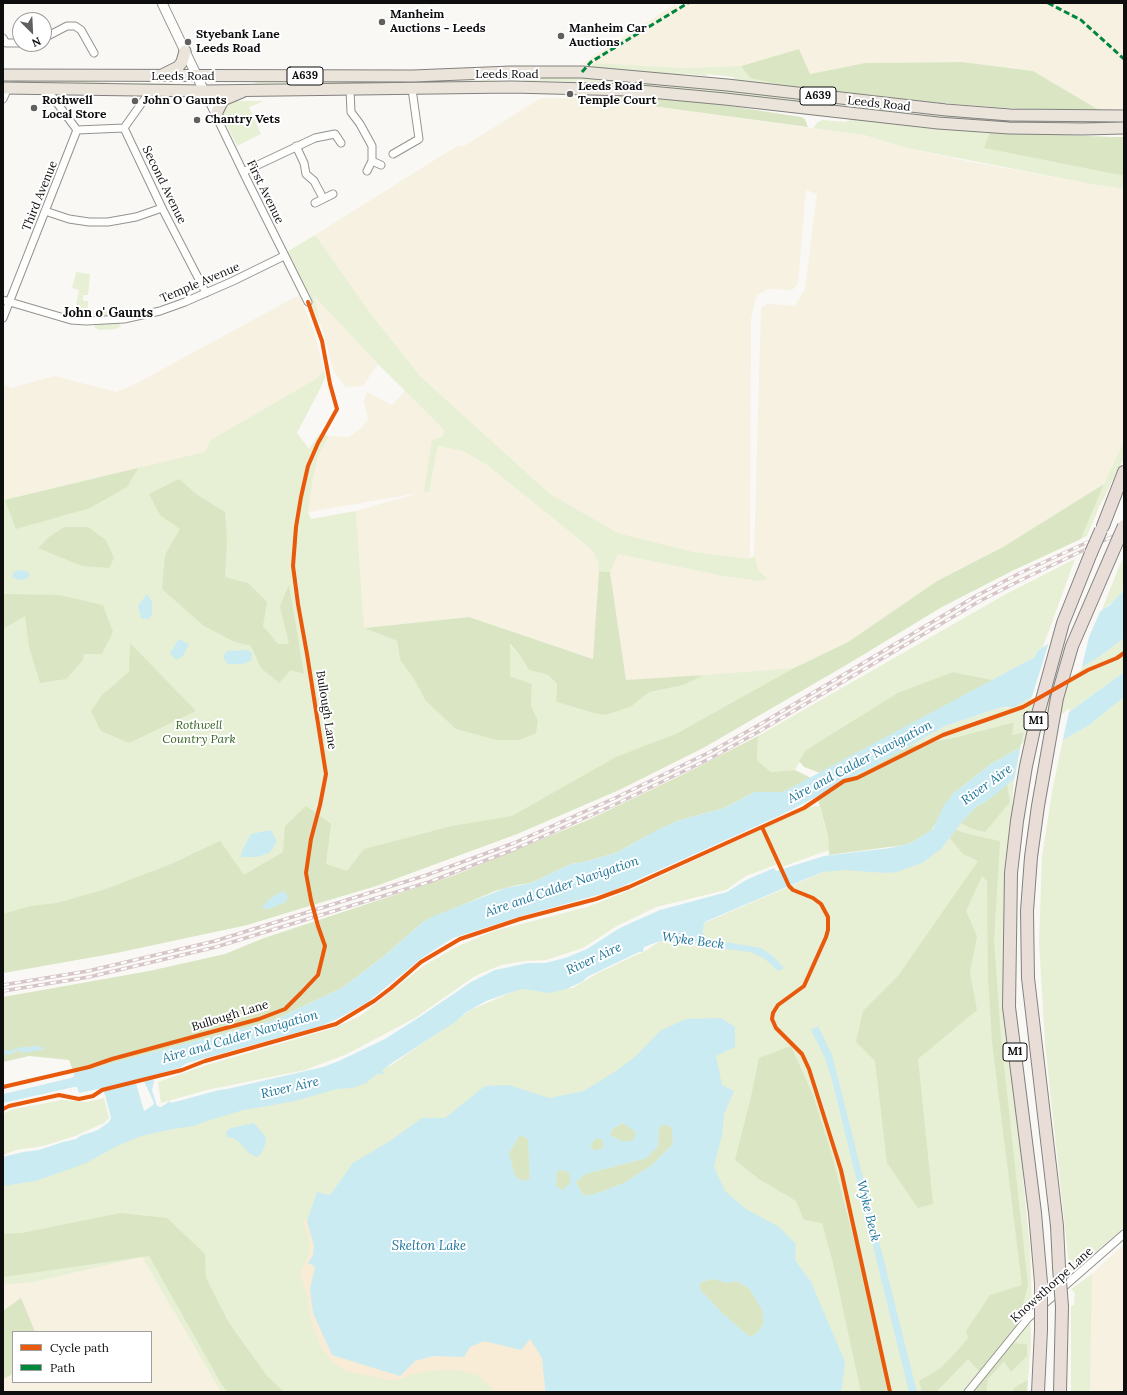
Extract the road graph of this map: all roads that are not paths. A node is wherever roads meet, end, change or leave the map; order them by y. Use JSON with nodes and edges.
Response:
{"nodes":[{"id":1,"x":162,"y":3,"type":"edge"},
{"id":2,"x":52,"y":34,"type":"edge"},
{"id":3,"x":3,"y":38,"type":"edge"},
{"id":4,"x":12,"y":43,"type":"edge"},
{"id":5,"x":185,"y":51,"type":"junction"},
{"id":6,"x":94,"y":53,"type":"dead end"},
{"id":7,"x":511,"y":72,"type":"junction"},
{"id":8,"x":3,"y":75,"type":"edge"},
{"id":9,"x":161,"y":75,"type":"junction"},
{"id":10,"x":197,"y":76,"type":"junction"},
{"id":11,"x":512,"y":87,"type":"junction"},
{"id":12,"x":5,"y":88,"type":"edge"},
{"id":13,"x":46,"y":88,"type":"junction"},
{"id":14,"x":412,"y":89,"type":"junction"},
{"id":15,"x":151,"y":90,"type":"junction"},
{"id":16,"x":204,"y":90,"type":"junction"},
{"id":17,"x":246,"y":90,"type":"junction"},
{"id":18,"x":350,"y":90,"type":"junction"},
{"id":19,"x":3,"y":99,"type":"edge"},
{"id":20,"x":1004,"y":115,"type":"junction"},
{"id":21,"x":1124,"y":116,"type":"edge"},
{"id":22,"x":217,"y":117,"type":"junction"},
{"id":23,"x":124,"y":128,"type":"junction"},
{"id":24,"x":1008,"y":128,"type":"junction"},
{"id":25,"x":1124,"y":128,"type":"edge"},
{"id":26,"x":77,"y":130,"type":"junction"},
{"id":27,"x":341,"y":143,"type":"dead end"},
{"id":28,"x":296,"y":146,"type":"junction"},
{"id":29,"x":393,"y":154,"type":"dead end"},
{"id":30,"x":372,"y":161,"type":"junction"},
{"id":31,"x":381,"y":165,"type":"dead end"},
{"id":32,"x":367,"y":171,"type":"dead end"},
{"id":33,"x":243,"y":172,"type":"junction"},
{"id":34,"x":333,"y":194,"type":"dead end"},
{"id":35,"x":323,"y":198,"type":"junction"},
{"id":36,"x":315,"y":203,"type":"dead end"},
{"id":37,"x":162,"y":208,"type":"junction"},
{"id":38,"x":44,"y":211,"type":"junction"},
{"id":39,"x":284,"y":256,"type":"junction"},
{"id":40,"x":206,"y":293,"type":"junction"},
{"id":41,"x":6,"y":301,"type":"edge"},
{"id":42,"x":308,"y":302,"type":"dead end"},
{"id":43,"x":3,"y":318,"type":"edge"},
{"id":44,"x":1124,"y":472,"type":"edge"},
{"id":45,"x":1124,"y":487,"type":"edge"},
{"id":46,"x":1124,"y":526,"type":"edge"},
{"id":47,"x":1102,"y":528,"type":"junction"},
{"id":48,"x":1120,"y":544,"type":"edge"},
{"id":49,"x":1124,"y":1234,"type":"edge"},
{"id":50,"x":968,"y":1392,"type":"edge"},
{"id":51,"x":1038,"y":1392,"type":"edge"},
{"id":52,"x":1060,"y":1392,"type":"edge"}],
"edges":[{"from":1,"to":5,"type":"street"},
{"from":2,"to":6,"type":"street"},
{"from":3,"to":4,"type":"street"},
{"from":5,"to":9,"type":"main road"},
{"from":5,"to":10,"type":"street"},
{"from":7,"to":10,"type":"main road","name":"Leeds Road","number":"A639"},
{"from":7,"to":11,"type":"street"},
{"from":7,"to":20,"type":"main road","name":"Leeds Road","number":"A639"},
{"from":8,"to":9,"type":"main road","name":"Leeds Road","number":"A639"},
{"from":9,"to":10,"type":"main road","name":"Leeds Road","number":"A639"},
{"from":10,"to":16,"type":"street"},
{"from":11,"to":14,"type":"main road","name":"Leeds Road","number":"A639"},
{"from":11,"to":24,"type":"main road","name":"Leeds Road","number":"A639"},
{"from":12,"to":13,"type":"main road","name":"Leeds Road","number":"A639"},
{"from":12,"to":19,"type":"street"},
{"from":13,"to":15,"type":"main road","name":"Leeds Road","number":"A639"},
{"from":13,"to":26,"type":"street"},
{"from":14,"to":18,"type":"main road","name":"Leeds Road","number":"A639"},
{"from":14,"to":29,"type":"street"},
{"from":15,"to":16,"type":"main road","name":"Leeds Road","number":"A639"},
{"from":15,"to":23,"type":"street"},
{"from":16,"to":17,"type":"main road","name":"Leeds Road","number":"A639"},
{"from":16,"to":22,"type":"street","name":"First Avenue"},
{"from":17,"to":18,"type":"main road","name":"Leeds Road","number":"A639"},
{"from":17,"to":22,"type":"main road"},
{"from":18,"to":30,"type":"street"},
{"from":20,"to":21,"type":"main road","name":"Leeds Road","number":"A639"},
{"from":20,"to":24,"type":"main road"},
{"from":22,"to":33,"type":"street","name":"First Avenue"},
{"from":23,"to":26,"type":"street"},
{"from":23,"to":37,"type":"street","name":"Second Avenue"},
{"from":24,"to":25,"type":"main road","name":"Leeds Road","number":"A639"},
{"from":26,"to":38,"type":"street","name":"Third Avenue"},
{"from":27,"to":28,"type":"street"},
{"from":28,"to":33,"type":"street"},
{"from":28,"to":35,"type":"street"},
{"from":30,"to":31,"type":"street"},
{"from":30,"to":32,"type":"street"},
{"from":33,"to":39,"type":"street","name":"First Avenue"},
{"from":34,"to":35,"type":"street"},
{"from":35,"to":36,"type":"street"},
{"from":37,"to":38,"type":"street"},
{"from":37,"to":40,"type":"street","name":"Second Avenue"},
{"from":38,"to":41,"type":"street","name":"Third Avenue"},
{"from":39,"to":40,"type":"street","name":"Temple Avenue"},
{"from":39,"to":42,"type":"street","name":"First Avenue"},
{"from":40,"to":41,"type":"street","name":"Temple Avenue"},
{"from":41,"to":43,"type":"street","name":"Third Avenue"},
{"from":44,"to":47,"type":"highway","number":"M1"},
{"from":45,"to":47,"type":"highway","number":"M1"},
{"from":46,"to":48,"type":"highway","number":"M1","bridge":true},
{"from":47,"to":51,"type":"highway","number":"M1","bridge":true},
{"from":48,"to":52,"type":"highway","number":"M1","bridge":true},
{"from":49,"to":50,"type":"street","name":"Knowsthorpe Lane"}]}
